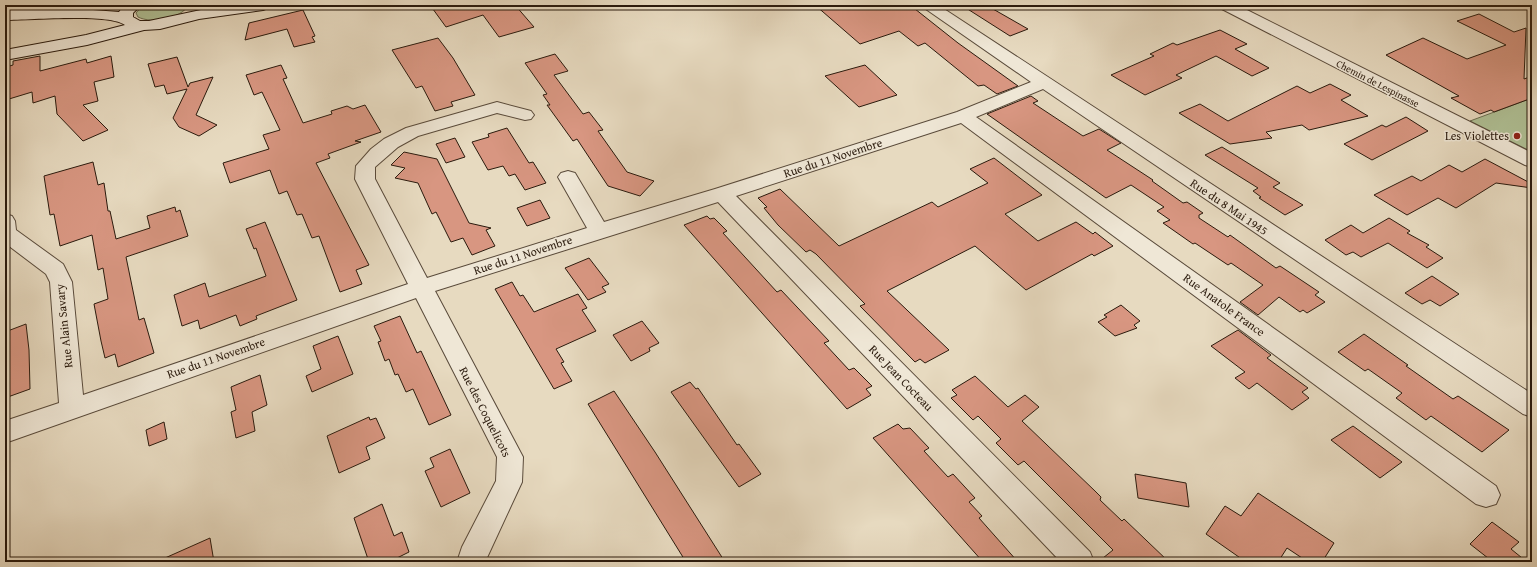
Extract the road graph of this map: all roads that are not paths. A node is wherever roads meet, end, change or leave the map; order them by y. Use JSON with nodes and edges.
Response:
{"nodes":[{"id":1,"x":200,"y":5,"type":"edge"},
{"id":2,"x":213,"y":5,"type":"edge"},
{"id":3,"x":234,"y":5,"type":"edge"},
{"id":4,"x":263,"y":5,"type":"edge"},
{"id":5,"x":928,"y":5,"type":"edge"},
{"id":6,"x":1225,"y":5,"type":"edge"},
{"id":7,"x":128,"y":12,"type":"edge"},
{"id":8,"x":5,"y":15,"type":"edge"},
{"id":9,"x":183,"y":18,"type":"junction"},
{"id":10,"x":141,"y":26,"type":"junction"},
{"id":11,"x":62,"y":45,"type":"junction"},
{"id":12,"x":5,"y":56,"type":"edge"},
{"id":13,"x":1043,"y":83,"type":"junction"},
{"id":14,"x":525,"y":115,"type":"dead end"},
{"id":15,"x":963,"y":116,"type":"junction"},
{"id":16,"x":1532,"y":161,"type":"edge"},
{"id":17,"x":568,"y":177,"type":"dead end"},
{"id":18,"x":722,"y":194,"type":"junction"},
{"id":19,"x":5,"y":220,"type":"edge"},
{"id":20,"x":599,"y":231,"type":"junction"},
{"id":21,"x":420,"y":288,"type":"junction"},
{"id":22,"x":1532,"y":407,"type":"edge"},
{"id":23,"x":72,"y":408,"type":"junction"},
{"id":24,"x":5,"y":432,"type":"edge"},
{"id":25,"x":1486,"y":495,"type":"dead end"},
{"id":26,"x":472,"y":562,"type":"edge"},
{"id":27,"x":1080,"y":562,"type":"edge"}],
"edges":[{"from":1,"to":9,"type":"street"},
{"from":2,"to":3,"type":"street"},
{"from":4,"to":9,"type":"street"},
{"from":5,"to":13,"type":"street","name":"Rue du 8 Mai 1945"},
{"from":6,"to":16,"type":"street","name":"Chemin de Lespinasse"},
{"from":7,"to":8,"type":"street"},
{"from":7,"to":10,"type":"street"},
{"from":7,"to":11,"type":"street"},
{"from":9,"to":10,"type":"street"},
{"from":10,"to":11,"type":"street"},
{"from":11,"to":12,"type":"street"},
{"from":13,"to":15,"type":"street","name":"Rue du 11 Novembre"},
{"from":13,"to":22,"type":"street","name":"Rue du 8 Mai 1945"},
{"from":14,"to":21,"type":"street","name":"Rue des Coquelicots"},
{"from":15,"to":18,"type":"street","name":"Rue du 11 Novembre"},
{"from":15,"to":25,"type":"street","name":"Rue Anatole France"},
{"from":17,"to":20,"type":"street"},
{"from":18,"to":20,"type":"street","name":"Rue du 11 Novembre"},
{"from":18,"to":27,"type":"street","name":"Rue Jean Cocteau"},
{"from":19,"to":23,"type":"street","name":"Rue Alain Savary"},
{"from":20,"to":21,"type":"street","name":"Rue du 11 Novembre"},
{"from":21,"to":23,"type":"street","name":"Rue du 11 Novembre"},
{"from":21,"to":26,"type":"street","name":"Rue des Coquelicots"},
{"from":23,"to":24,"type":"street","name":"Rue du 11 Novembre"}]}
